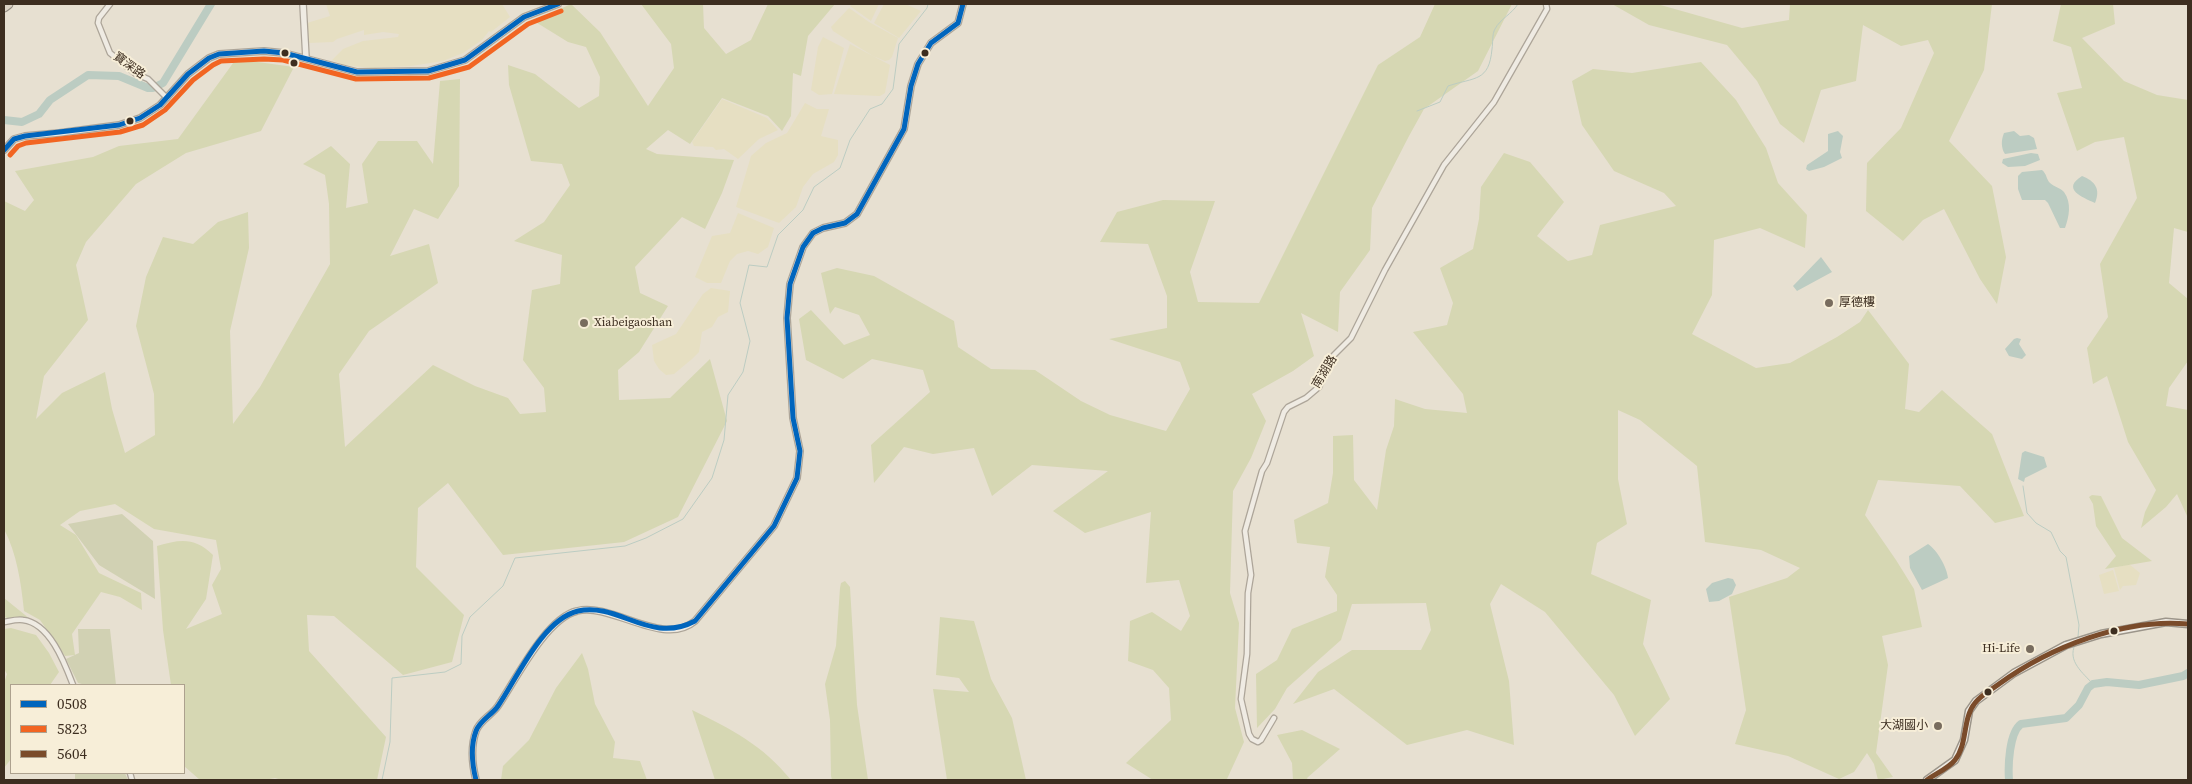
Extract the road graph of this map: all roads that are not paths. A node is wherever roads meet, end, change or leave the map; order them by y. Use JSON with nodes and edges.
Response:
{"nodes":[{"id":1,"x":8,"y":4,"type":"edge"},
{"id":2,"x":110,"y":4,"type":"edge"},
{"id":3,"x":303,"y":4,"type":"edge"},
{"id":4,"x":558,"y":4,"type":"edge"},
{"id":5,"x":963,"y":4,"type":"edge"},
{"id":6,"x":1546,"y":4,"type":"edge"},
{"id":7,"x":4,"y":7,"type":"edge"},
{"id":8,"x":306,"y":58,"type":"junction"},
{"id":9,"x":167,"y":98,"type":"junction"},
{"id":10,"x":4,"y":150,"type":"edge"},
{"id":11,"x":4,"y":622,"type":"edge"},
{"id":12,"x":2188,"y":624,"type":"edge"},
{"id":13,"x":73,"y":684,"type":"edge"},
{"id":14,"x":1274,"y":718,"type":"dead end"},
{"id":15,"x":476,"y":780,"type":"edge"},
{"id":16,"x":1927,"y":780,"type":"edge"}],
"edges":[{"from":1,"to":7,"type":"highway"},
{"from":2,"to":9,"type":"street","name":"寶深路"},
{"from":3,"to":8,"type":"street"},
{"from":4,"to":8,"type":"street"},
{"from":5,"to":15,"type":"street"},
{"from":6,"to":14,"type":"street","name":"南湖路"},
{"from":8,"to":9,"type":"street"},
{"from":9,"to":10,"type":"street"},
{"from":11,"to":13,"type":"street"},
{"from":12,"to":16,"type":"main road"}]}
